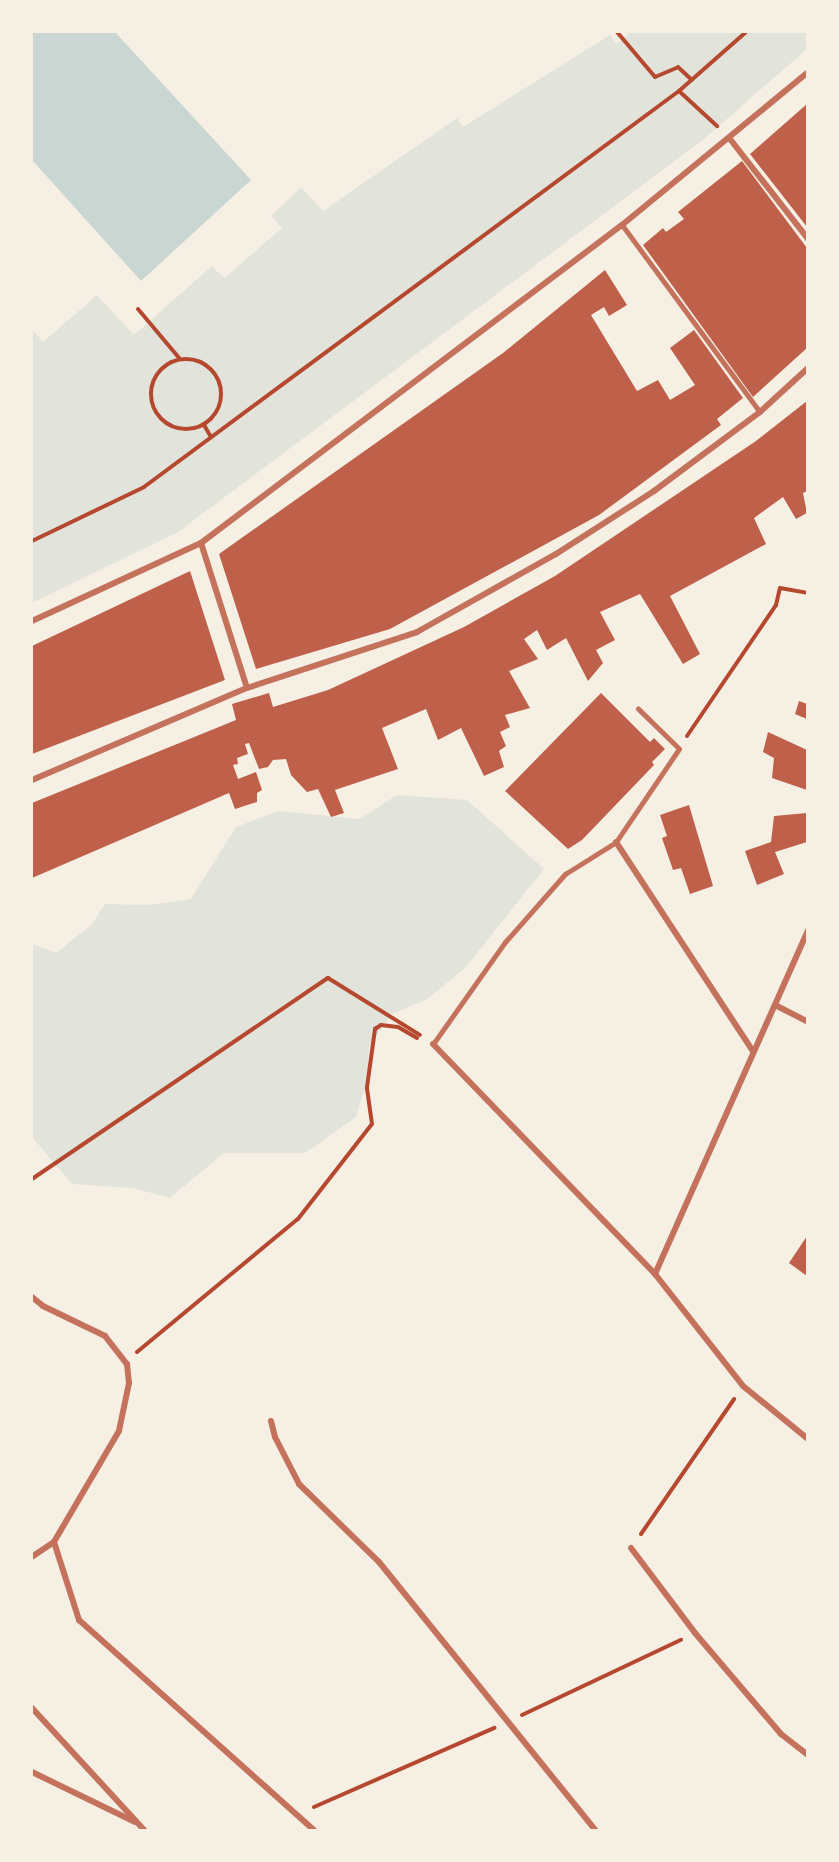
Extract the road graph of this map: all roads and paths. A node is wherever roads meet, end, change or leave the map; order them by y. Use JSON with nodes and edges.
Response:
{"nodes":[{"id":1,"x":617,"y":32,"type":"edge"},
{"id":2,"x":746,"y":32,"type":"edge"},
{"id":3,"x":807,"y":72,"type":"edge"},
{"id":4,"x":692,"y":80,"type":"junction"},
{"id":5,"x":680,"y":91,"type":"junction"},
{"id":6,"x":730,"y":139,"type":"junction"},
{"id":7,"x":621,"y":225,"type":"junction"},
{"id":8,"x":807,"y":239,"type":"edge"},
{"id":9,"x":138,"y":309,"type":"dead end"},
{"id":10,"x":180,"y":359,"type":"junction"},
{"id":11,"x":807,"y":368,"type":"edge"},
{"id":12,"x":760,"y":412,"type":"junction"},
{"id":13,"x":204,"y":425,"type":"junction"},
{"id":14,"x":212,"y":437,"type":"junction"},
{"id":15,"x":32,"y":541,"type":"edge"},
{"id":16,"x":201,"y":543,"type":"junction"},
{"id":17,"x":807,"y":594,"type":"edge"},
{"id":18,"x":32,"y":621,"type":"edge"},
{"id":19,"x":248,"y":688,"type":"junction"},
{"id":20,"x":638,"y":709,"type":"dead end"},
{"id":21,"x":679,"y":748,"type":"junction"},
{"id":22,"x":32,"y":780,"type":"edge"},
{"id":23,"x":616,"y":842,"type":"junction"},
{"id":24,"x":807,"y":930,"type":"edge"},
{"id":25,"x":775,"y":1005,"type":"junction"},
{"id":26,"x":807,"y":1022,"type":"edge"},
{"id":27,"x":433,"y":1044,"type":"junction"},
{"id":28,"x":753,"y":1051,"type":"junction"},
{"id":29,"x":32,"y":1179,"type":"edge"},
{"id":30,"x":655,"y":1274,"type":"junction"},
{"id":31,"x":32,"y":1297,"type":"edge"},
{"id":32,"x":127,"y":1364,"type":"junction"},
{"id":33,"x":743,"y":1386,"type":"junction"},
{"id":34,"x":271,"y":1420,"type":"dead end"},
{"id":35,"x":807,"y":1439,"type":"edge"},
{"id":36,"x":54,"y":1542,"type":"junction"},
{"id":37,"x":631,"y":1548,"type":"joint"},
{"id":38,"x":32,"y":1557,"type":"edge"},
{"id":39,"x":695,"y":1633,"type":"junction"},
{"id":40,"x":32,"y":1708,"type":"edge"},
{"id":41,"x":508,"y":1722,"type":"junction"},
{"id":42,"x":807,"y":1755,"type":"edge"},
{"id":43,"x":32,"y":1772,"type":"edge"},
{"id":44,"x":297,"y":1815,"type":"junction"},
{"id":45,"x":138,"y":1824,"type":"junction"},
{"id":46,"x":144,"y":1830,"type":"edge"},
{"id":47,"x":314,"y":1830,"type":"edge"},
{"id":48,"x":596,"y":1830,"type":"edge"}],
"edges":[{"from":1,"to":4,"type":"path"},
{"from":2,"to":4,"type":"path"},
{"from":3,"to":6,"type":"street"},
{"from":4,"to":5,"type":"path"},
{"from":5,"to":6,"type":"path"},
{"from":5,"to":14,"type":"path"},
{"from":6,"to":7,"type":"street"},
{"from":6,"to":8,"type":"street"},
{"from":7,"to":12,"type":"street"},
{"from":7,"to":16,"type":"street"},
{"from":9,"to":10,"type":"path"},
{"from":10,"to":13,"type":"path"},
{"from":10,"to":13,"type":"path"},
{"from":11,"to":12,"type":"street"},
{"from":12,"to":19,"type":"street"},
{"from":13,"to":14,"type":"path"},
{"from":14,"to":15,"type":"path"},
{"from":16,"to":18,"type":"street"},
{"from":16,"to":19,"type":"street"},
{"from":17,"to":21,"type":"path"},
{"from":19,"to":22,"type":"street"},
{"from":20,"to":21,"type":"lane"},
{"from":21,"to":23,"type":"lane"},
{"from":23,"to":27,"type":"street"},
{"from":23,"to":28,"type":"street"},
{"from":24,"to":25,"type":"street"},
{"from":25,"to":26,"type":"street"},
{"from":25,"to":28,"type":"street"},
{"from":27,"to":29,"type":"path"},
{"from":27,"to":30,"type":"street"},
{"from":27,"to":32,"type":"path"},
{"from":28,"to":30,"type":"street"},
{"from":30,"to":33,"type":"street"},
{"from":31,"to":32,"type":"street"},
{"from":32,"to":36,"type":"street"},
{"from":33,"to":35,"type":"street"},
{"from":33,"to":37,"type":"path"},
{"from":34,"to":41,"type":"street"},
{"from":36,"to":38,"type":"street"},
{"from":36,"to":44,"type":"street"},
{"from":37,"to":39,"type":"street"},
{"from":39,"to":41,"type":"path"},
{"from":39,"to":42,"type":"street"},
{"from":40,"to":45,"type":"street"},
{"from":41,"to":44,"type":"path"},
{"from":41,"to":48,"type":"street"},
{"from":43,"to":45,"type":"street"},
{"from":44,"to":47,"type":"street"},
{"from":45,"to":46,"type":"street"}]}
